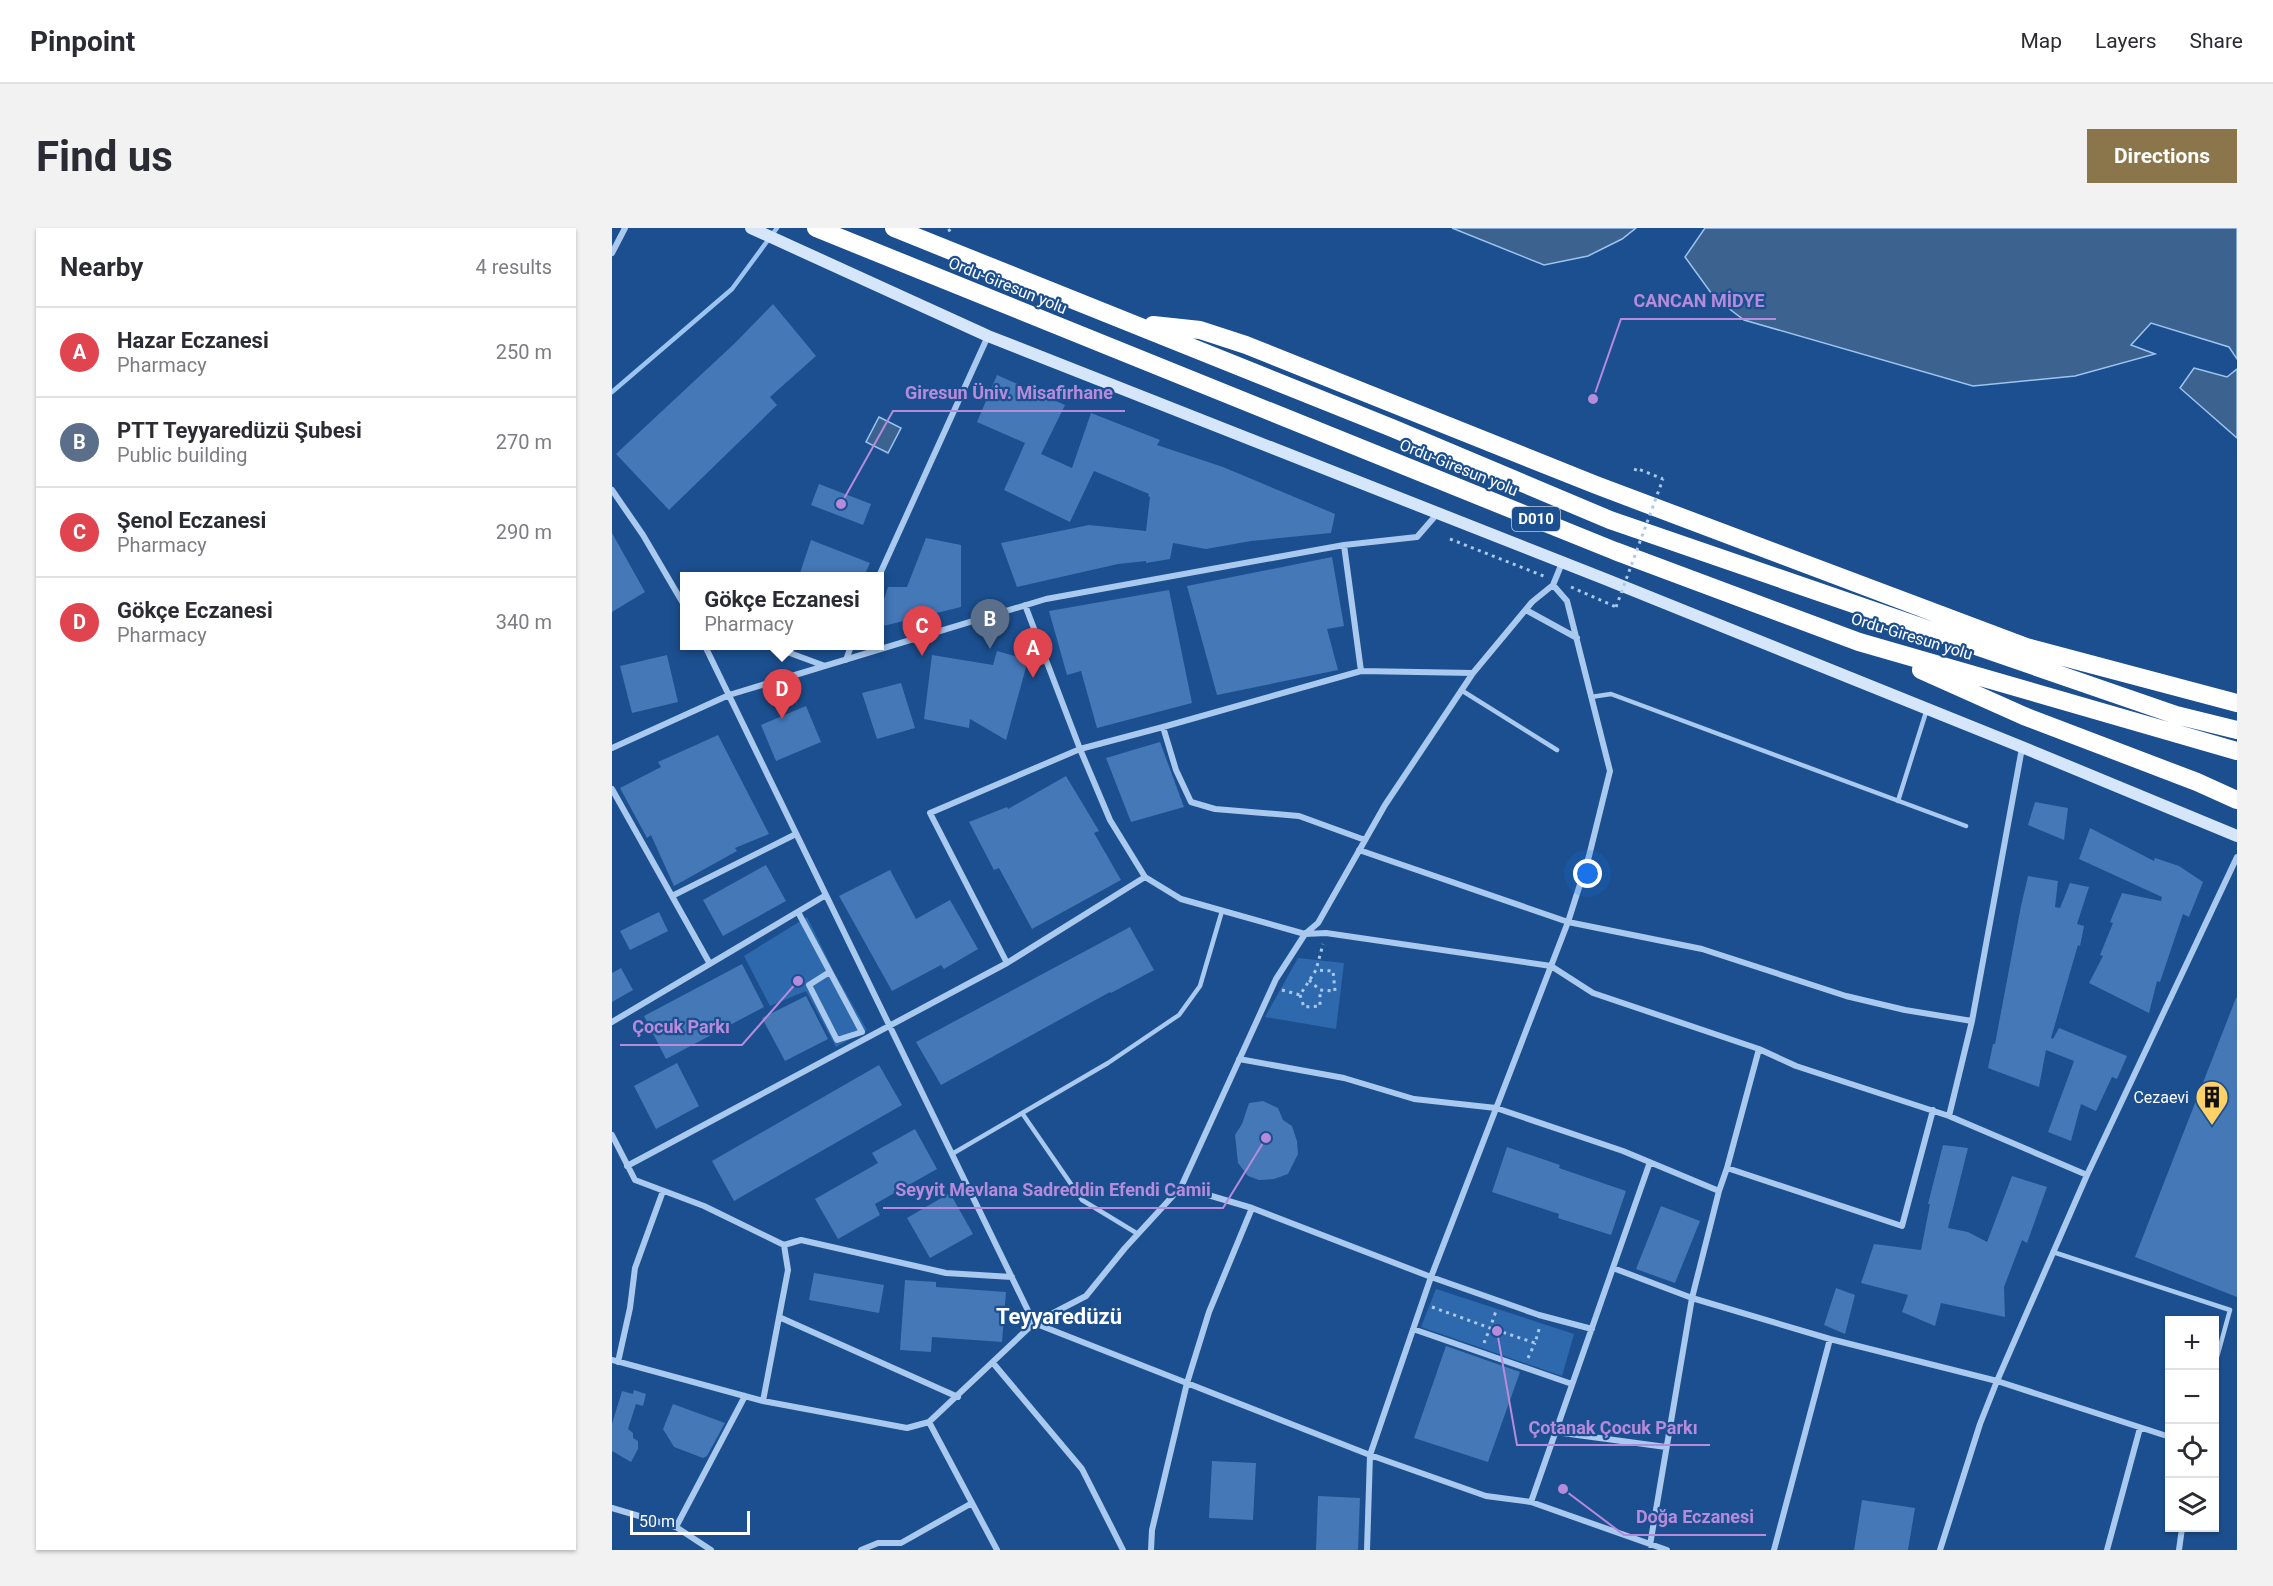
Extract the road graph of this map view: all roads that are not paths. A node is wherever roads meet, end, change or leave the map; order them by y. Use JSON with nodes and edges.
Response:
{"nodes":[{"id":1,"x":624,"y":228,"type":"edge"},
{"id":2,"x":750,"y":228,"type":"edge"},
{"id":3,"x":816,"y":228,"type":"edge"},
{"id":4,"x":894,"y":228,"type":"edge"},
{"id":5,"x":612,"y":253,"type":"edge"},
{"id":6,"x":1129,"y":322,"type":"junction"},
{"id":7,"x":988,"y":336,"type":"junction"},
{"id":8,"x":612,"y":490,"type":"edge"},
{"id":9,"x":1438,"y":513,"type":"junction"},
{"id":10,"x":1344,"y":545,"type":"junction"},
{"id":11,"x":1562,"y":563,"type":"junction"},
{"id":12,"x":881,"y":572,"type":"edge"},
{"id":13,"x":1554,"y":583,"type":"junction"},
{"id":14,"x":680,"y":597,"type":"edge"},
{"id":15,"x":1025,"y":605,"type":"junction"},
{"id":16,"x":1853,"y":605,"type":"junction"},
{"id":17,"x":1526,"y":610,"type":"junction"},
{"id":18,"x":1576,"y":638,"type":"junction"},
{"id":19,"x":1859,"y":642,"type":"junction"},
{"id":20,"x":2026,"y":647,"type":"junction"},
{"id":21,"x":884,"y":648,"type":"edge"},
{"id":22,"x":707,"y":650,"type":"edge"},
{"id":23,"x":784,"y":650,"type":"edge"},
{"id":24,"x":849,"y":650,"type":"edge"},
{"id":25,"x":879,"y":650,"type":"edge"},
{"id":26,"x":846,"y":660,"type":"junction"},
{"id":27,"x":825,"y":666,"type":"junction"},
{"id":28,"x":1361,"y":671,"type":"junction"},
{"id":29,"x":1473,"y":673,"type":"junction"},
{"id":30,"x":1461,"y":690,"type":"junction"},
{"id":31,"x":729,"y":695,"type":"junction"},
{"id":32,"x":1591,"y":696,"type":"junction"},
{"id":33,"x":2237,"y":703,"type":"edge"},
{"id":34,"x":1927,"y":709,"type":"junction"},
{"id":35,"x":1163,"y":727,"type":"junction"},
{"id":36,"x":2237,"y":730,"type":"edge"},
{"id":37,"x":2022,"y":747,"type":"junction"},
{"id":38,"x":612,"y":748,"type":"edge"},
{"id":39,"x":1080,"y":749,"type":"junction"},
{"id":40,"x":1557,"y":750,"type":"dead end"},
{"id":41,"x":2237,"y":751,"type":"edge"},
{"id":42,"x":612,"y":789,"type":"edge"},
{"id":43,"x":2237,"y":800,"type":"edge"},
{"id":44,"x":1898,"y":801,"type":"junction"},
{"id":45,"x":2176,"y":810,"type":"junction"},
{"id":46,"x":1966,"y":826,"type":"dead end"},
{"id":47,"x":796,"y":834,"type":"junction"},
{"id":48,"x":2237,"y":836,"type":"edge"},
{"id":49,"x":1365,"y":840,"type":"junction"},
{"id":50,"x":2237,"y":841,"type":"edge"},
{"id":51,"x":1359,"y":850,"type":"junction"},
{"id":52,"x":2237,"y":857,"type":"edge"},
{"id":53,"x":1145,"y":878,"type":"junction"},
{"id":54,"x":826,"y":895,"type":"junction"},
{"id":55,"x":672,"y":896,"type":"junction"},
{"id":56,"x":1222,"y":911,"type":"junction"},
{"id":57,"x":798,"y":912,"type":"junction"},
{"id":58,"x":1568,"y":922,"type":"junction"},
{"id":59,"x":1305,"y":934,"type":"junction"},
{"id":60,"x":1008,"y":963,"type":"junction"},
{"id":61,"x":710,"y":964,"type":"junction"},
{"id":62,"x":1551,"y":966,"type":"junction"},
{"id":63,"x":828,"y":973,"type":"junction"},
{"id":64,"x":1972,"y":1021,"type":"junction"},
{"id":65,"x":612,"y":1022,"type":"edge"},
{"id":66,"x":890,"y":1027,"type":"junction"},
{"id":67,"x":1759,"y":1049,"type":"junction"},
{"id":68,"x":1239,"y":1059,"type":"junction"},
{"id":69,"x":1496,"y":1108,"type":"junction"},
{"id":70,"x":1933,"y":1110,"type":"junction"},
{"id":71,"x":1022,"y":1113,"type":"junction"},
{"id":72,"x":1949,"y":1116,"type":"junction"},
{"id":73,"x":612,"y":1135,"type":"edge"},
{"id":74,"x":952,"y":1154,"type":"junction"},
{"id":75,"x":1650,"y":1162,"type":"junction"},
{"id":76,"x":627,"y":1166,"type":"junction"},
{"id":77,"x":1727,"y":1168,"type":"junction"},
{"id":78,"x":2086,"y":1174,"type":"junction"},
{"id":79,"x":1181,"y":1187,"type":"junction"},
{"id":80,"x":663,"y":1191,"type":"junction"},
{"id":81,"x":1719,"y":1191,"type":"junction"},
{"id":82,"x":1252,"y":1208,"type":"junction"},
{"id":83,"x":1138,"y":1234,"type":"junction"},
{"id":84,"x":784,"y":1245,"type":"junction"},
{"id":85,"x":2053,"y":1252,"type":"junction"},
{"id":86,"x":1613,"y":1268,"type":"junction"},
{"id":87,"x":1012,"y":1277,"type":"junction"},
{"id":88,"x":1431,"y":1277,"type":"junction"},
{"id":89,"x":1692,"y":1298,"type":"junction"},
{"id":90,"x":779,"y":1317,"type":"junction"},
{"id":91,"x":1034,"y":1323,"type":"junction"},
{"id":92,"x":1413,"y":1329,"type":"junction"},
{"id":93,"x":1592,"y":1329,"type":"junction"},
{"id":94,"x":1830,"y":1339,"type":"junction"},
{"id":95,"x":2219,"y":1350,"type":"edge"},
{"id":96,"x":615,"y":1361,"type":"edge"},
{"id":97,"x":993,"y":1363,"type":"junction"},
{"id":98,"x":1997,"y":1381,"type":"junction"},
{"id":99,"x":1187,"y":1383,"type":"junction"},
{"id":100,"x":1572,"y":1384,"type":"junction"},
{"id":101,"x":745,"y":1396,"type":"junction"},
{"id":102,"x":958,"y":1397,"type":"junction"},
{"id":103,"x":763,"y":1401,"type":"junction"},
{"id":104,"x":929,"y":1422,"type":"junction"},
{"id":105,"x":2140,"y":1428,"type":"junction"},
{"id":106,"x":1555,"y":1432,"type":"junction"},
{"id":107,"x":2165,"y":1436,"type":"edge"},
{"id":108,"x":1666,"y":1447,"type":"junction"},
{"id":109,"x":1370,"y":1455,"type":"junction"},
{"id":110,"x":1531,"y":1502,"type":"junction"},
{"id":111,"x":972,"y":1503,"type":"junction"},
{"id":112,"x":612,"y":1508,"type":"edge"},
{"id":113,"x":676,"y":1527,"type":"junction"},
{"id":114,"x":2181,"y":1532,"type":"edge"},
{"id":115,"x":901,"y":1543,"type":"junction"},
{"id":116,"x":1650,"y":1545,"type":"junction"},
{"id":117,"x":711,"y":1550,"type":"edge"},
{"id":118,"x":861,"y":1550,"type":"edge"},
{"id":119,"x":905,"y":1550,"type":"edge"},
{"id":120,"x":997,"y":1550,"type":"edge"},
{"id":121,"x":1123,"y":1550,"type":"edge"},
{"id":122,"x":1151,"y":1550,"type":"edge"},
{"id":123,"x":1367,"y":1550,"type":"edge"},
{"id":124,"x":1667,"y":1550,"type":"edge"},
{"id":125,"x":1774,"y":1550,"type":"edge"},
{"id":126,"x":1940,"y":1550,"type":"edge"},
{"id":127,"x":2108,"y":1550,"type":"edge"},
{"id":128,"x":2179,"y":1550,"type":"edge"}],
"edges":[{"from":1,"to":5,"type":"street"},
{"from":2,"to":7,"type":"street"},
{"from":3,"to":19,"type":"highway","name":"Ordu-Giresun yolu","number":"D010"},
{"from":4,"to":6,"type":"highway","name":"Ordu-Giresun yolu","number":"D010"},
{"from":6,"to":16,"type":"highway","name":"Ordu-Giresun yolu","number":"D010"},
{"from":6,"to":20,"type":"highway"},
{"from":7,"to":9,"type":"street"},
{"from":7,"to":12,"type":"street"},
{"from":8,"to":14,"type":"street"},
{"from":9,"to":10,"type":"street"},
{"from":9,"to":11,"type":"street"},
{"from":10,"to":15,"type":"street"},
{"from":10,"to":28,"type":"street"},
{"from":11,"to":13,"type":"street"},
{"from":11,"to":34,"type":"street"},
{"from":13,"to":17,"type":"street"},
{"from":13,"to":18,"type":"street"},
{"from":15,"to":21,"type":"street"},
{"from":15,"to":39,"type":"street"},
{"from":16,"to":20,"type":"highway"},
{"from":16,"to":36,"type":"highway","name":"Ordu-Giresun yolu","number":"D010"},
{"from":17,"to":18,"type":"street"},
{"from":17,"to":29,"type":"street"},
{"from":18,"to":32,"type":"street"},
{"from":19,"to":41,"type":"highway","name":"Ordu-Giresun yolu","number":"D010"},
{"from":19,"to":43,"type":"highway"},
{"from":20,"to":33,"type":"highway"},
{"from":22,"to":31,"type":"street"},
{"from":23,"to":27,"type":"street"},
{"from":24,"to":26,"type":"street"},
{"from":25,"to":26,"type":"street"},
{"from":26,"to":27,"type":"street"},
{"from":27,"to":31,"type":"street"},
{"from":28,"to":29,"type":"street"},
{"from":28,"to":35,"type":"street"},
{"from":29,"to":30,"type":"street"},
{"from":30,"to":40,"type":"lane"},
{"from":30,"to":49,"type":"street"},
{"from":31,"to":38,"type":"street"},
{"from":31,"to":47,"type":"street"},
{"from":32,"to":44,"type":"lane"},
{"from":32,"to":58,"type":"street"},
{"from":34,"to":37,"type":"street"},
{"from":34,"to":44,"type":"lane"},
{"from":35,"to":39,"type":"street"},
{"from":35,"to":49,"type":"street"},
{"from":37,"to":45,"type":"street"},
{"from":37,"to":64,"type":"street"},
{"from":39,"to":53,"type":"street"},
{"from":39,"to":60,"type":"street"},
{"from":42,"to":55,"type":"street"},
{"from":44,"to":46,"type":"lane"},
{"from":45,"to":48,"type":"street"},
{"from":45,"to":50,"type":"street"},
{"from":47,"to":54,"type":"street"},
{"from":47,"to":55,"type":"street"},
{"from":49,"to":51,"type":"street"},
{"from":51,"to":58,"type":"street"},
{"from":51,"to":59,"type":"street"},
{"from":52,"to":78,"type":"street"},
{"from":53,"to":56,"type":"street"},
{"from":53,"to":60,"type":"street"},
{"from":54,"to":57,"type":"street"},
{"from":54,"to":66,"type":"street"},
{"from":55,"to":61,"type":"street"},
{"from":56,"to":59,"type":"street"},
{"from":56,"to":71,"type":"lane"},
{"from":57,"to":61,"type":"street"},
{"from":57,"to":63,"type":"street"},
{"from":58,"to":62,"type":"street"},
{"from":58,"to":64,"type":"street"},
{"from":59,"to":62,"type":"street"},
{"from":59,"to":68,"type":"street"},
{"from":60,"to":66,"type":"street"},
{"from":61,"to":65,"type":"street"},
{"from":62,"to":67,"type":"street"},
{"from":62,"to":69,"type":"street"},
{"from":63,"to":63,"type":"street"},
{"from":64,"to":72,"type":"street"},
{"from":66,"to":74,"type":"street"},
{"from":66,"to":76,"type":"street"},
{"from":67,"to":70,"type":"street"},
{"from":67,"to":77,"type":"street"},
{"from":68,"to":69,"type":"street"},
{"from":68,"to":79,"type":"street"},
{"from":69,"to":75,"type":"street"},
{"from":69,"to":88,"type":"street"},
{"from":70,"to":72,"type":"street"},
{"from":70,"to":77,"type":"street"},
{"from":71,"to":74,"type":"lane"},
{"from":71,"to":83,"type":"lane"},
{"from":72,"to":78,"type":"street"},
{"from":73,"to":76,"type":"street"},
{"from":74,"to":87,"type":"street"},
{"from":75,"to":81,"type":"street"},
{"from":75,"to":86,"type":"street"},
{"from":76,"to":80,"type":"street"},
{"from":77,"to":81,"type":"street"},
{"from":78,"to":85,"type":"street"},
{"from":79,"to":82,"type":"street"},
{"from":79,"to":83,"type":"street"},
{"from":80,"to":84,"type":"street"},
{"from":80,"to":96,"type":"street"},
{"from":81,"to":89,"type":"street"},
{"from":82,"to":88,"type":"street"},
{"from":82,"to":99,"type":"street"},
{"from":83,"to":91,"type":"street"},
{"from":84,"to":87,"type":"street"},
{"from":84,"to":90,"type":"street"},
{"from":85,"to":95,"type":"lane"},
{"from":85,"to":98,"type":"street"},
{"from":86,"to":89,"type":"street"},
{"from":86,"to":93,"type":"street"},
{"from":87,"to":91,"type":"street"},
{"from":88,"to":92,"type":"street"},
{"from":88,"to":93,"type":"street"},
{"from":89,"to":94,"type":"street"},
{"from":89,"to":108,"type":"street"},
{"from":90,"to":102,"type":"street"},
{"from":90,"to":103,"type":"street"},
{"from":91,"to":97,"type":"street"},
{"from":91,"to":99,"type":"street"},
{"from":92,"to":100,"type":"street"},
{"from":92,"to":109,"type":"street"},
{"from":93,"to":100,"type":"street"},
{"from":94,"to":98,"type":"street"},
{"from":94,"to":125,"type":"street"},
{"from":96,"to":101,"type":"street"},
{"from":97,"to":102,"type":"street"},
{"from":97,"to":121,"type":"street"},
{"from":98,"to":105,"type":"street"},
{"from":98,"to":126,"type":"street"},
{"from":99,"to":109,"type":"street"},
{"from":99,"to":122,"type":"street"},
{"from":100,"to":106,"type":"street"},
{"from":101,"to":103,"type":"street"},
{"from":101,"to":113,"type":"street"},
{"from":102,"to":104,"type":"street"},
{"from":103,"to":104,"type":"street"},
{"from":104,"to":111,"type":"street"},
{"from":105,"to":107,"type":"street"},
{"from":105,"to":127,"type":"street"},
{"from":106,"to":108,"type":"street"},
{"from":106,"to":110,"type":"street"},
{"from":108,"to":116,"type":"street"},
{"from":109,"to":110,"type":"street"},
{"from":109,"to":123,"type":"street"},
{"from":110,"to":116,"type":"street"},
{"from":111,"to":115,"type":"street"},
{"from":111,"to":120,"type":"street"},
{"from":112,"to":113,"type":"street"},
{"from":113,"to":117,"type":"street"},
{"from":114,"to":128,"type":"street"},
{"from":115,"to":118,"type":"street"},
{"from":115,"to":119,"type":"street"},
{"from":116,"to":124,"type":"street"}]}
